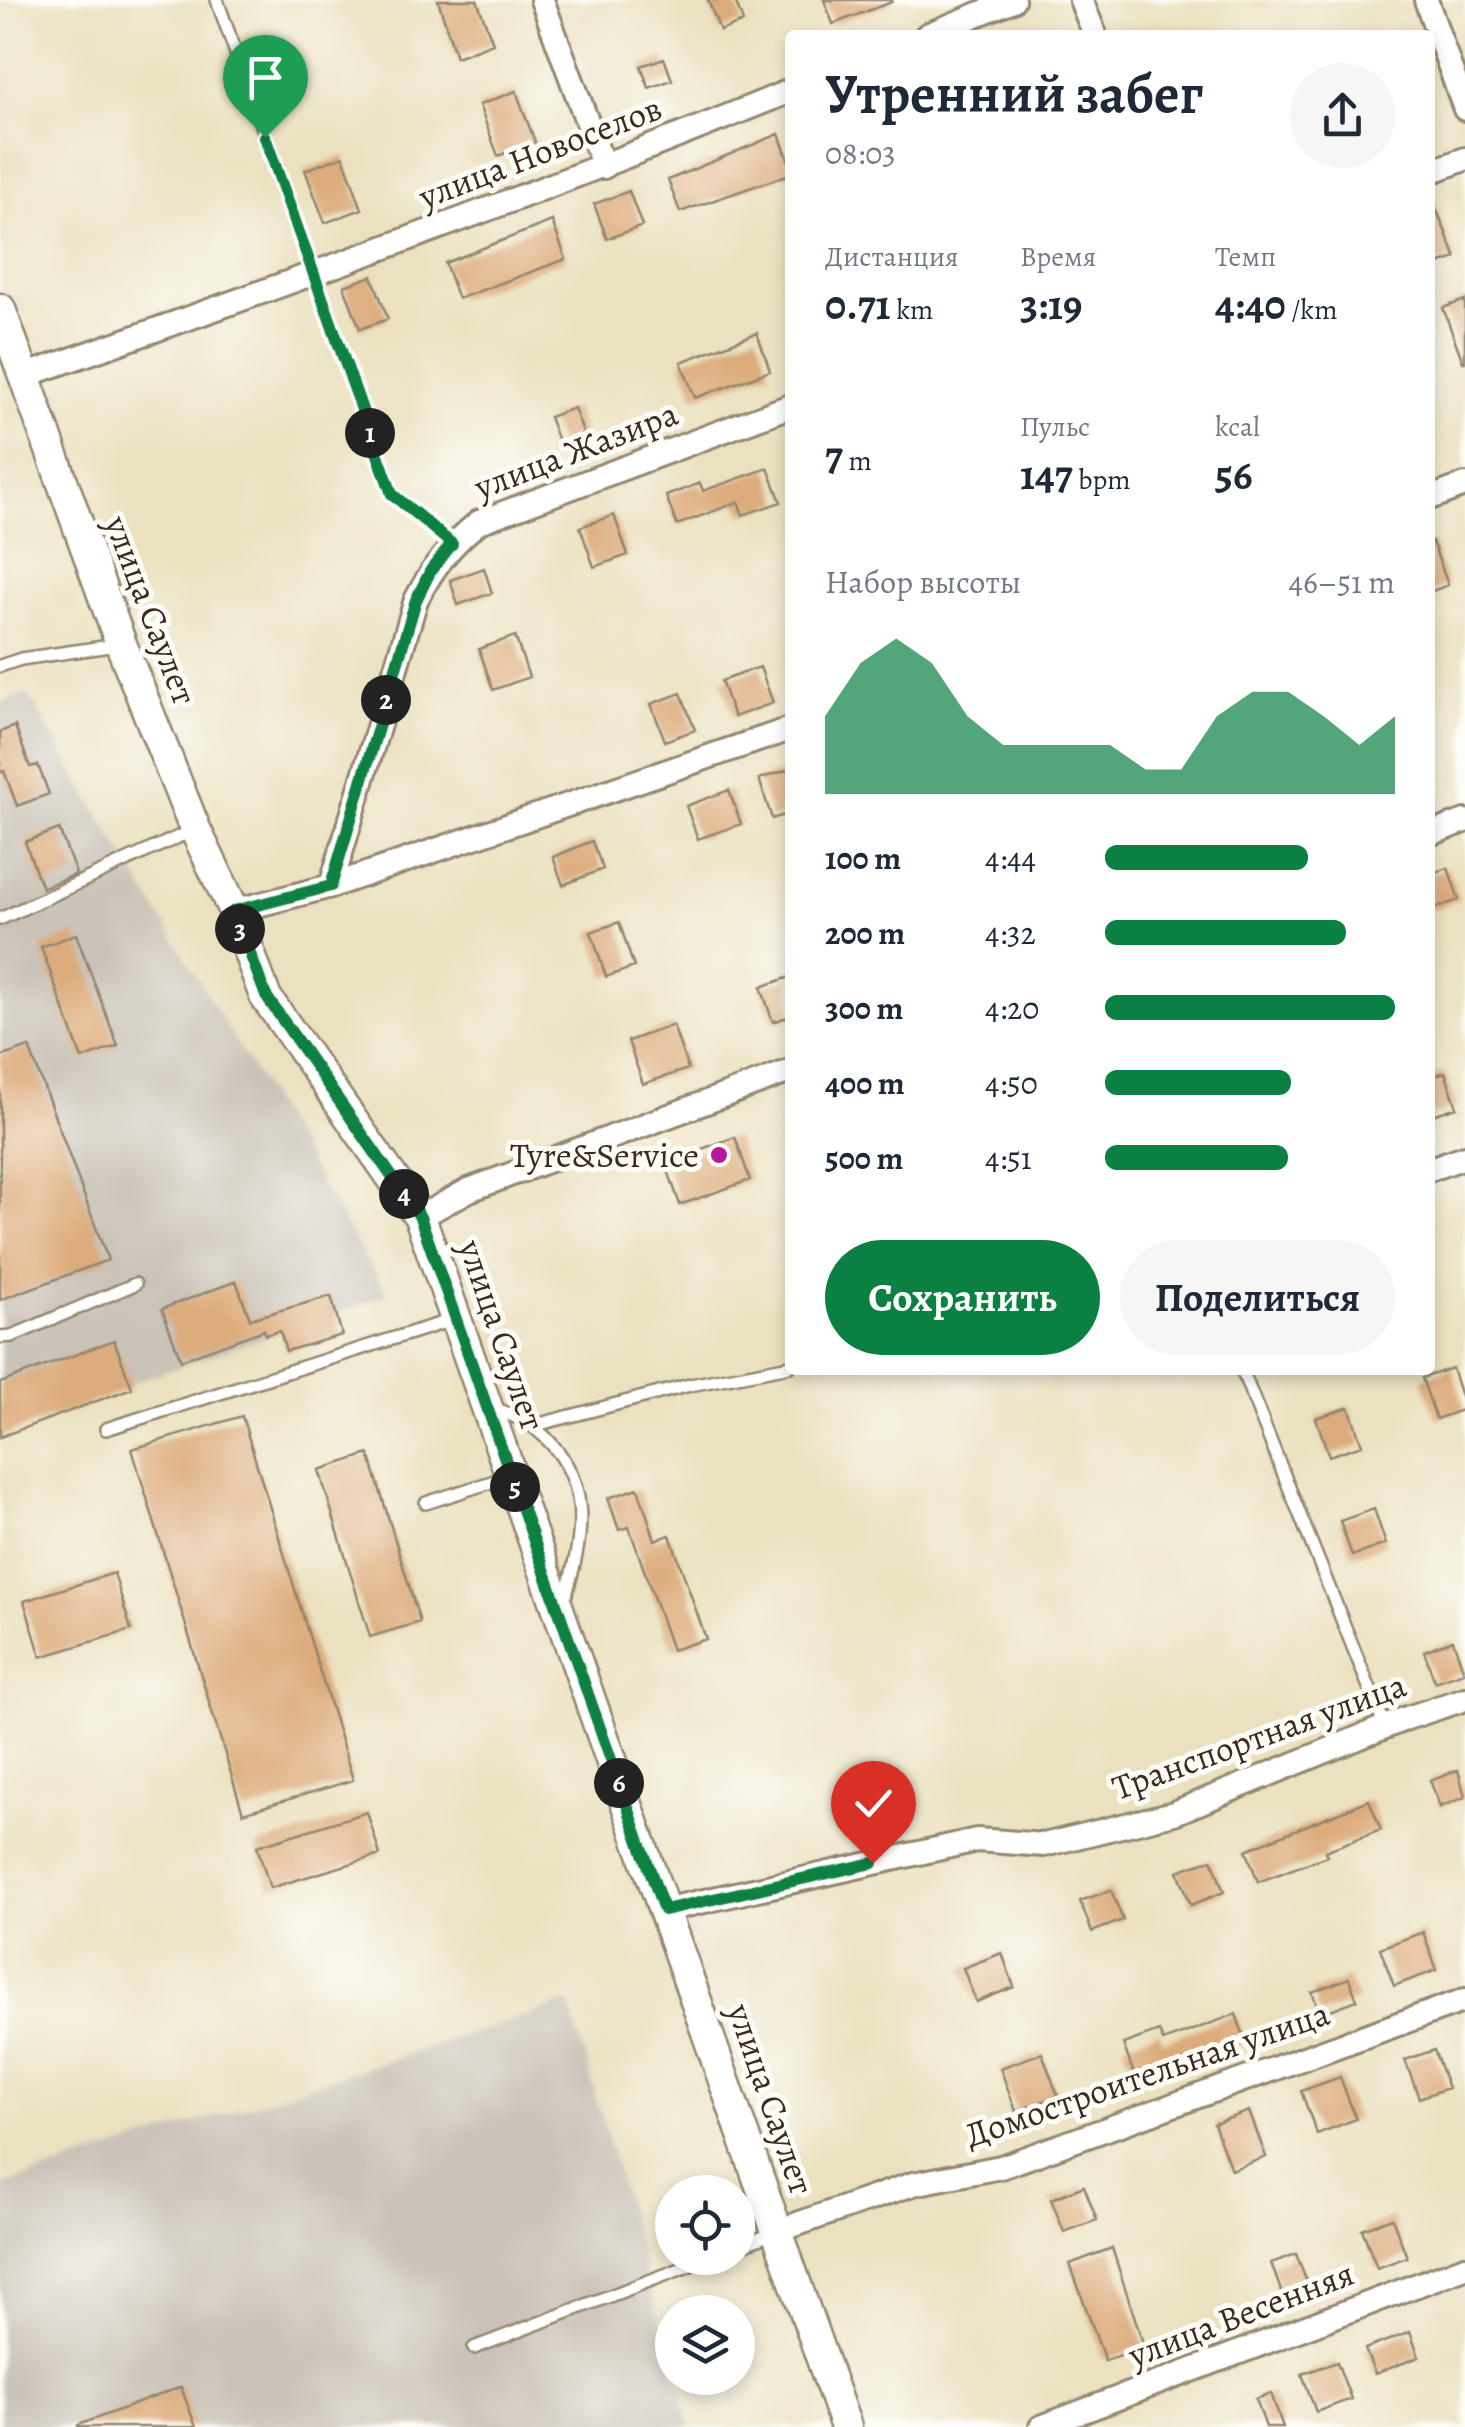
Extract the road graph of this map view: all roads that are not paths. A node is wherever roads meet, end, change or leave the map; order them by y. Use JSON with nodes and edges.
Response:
{"nodes":[{"id":1,"x":218,"y":0,"type":"edge"},
{"id":2,"x":542,"y":0,"type":"edge"},
{"id":3,"x":1013,"y":0,"type":"edge"},
{"id":4,"x":1081,"y":0,"type":"edge"},
{"id":5,"x":939,"y":30,"type":"edge"},
{"id":6,"x":1093,"y":30,"type":"edge"},
{"id":7,"x":1435,"y":33,"type":"edge"},
{"id":8,"x":785,"y":93,"type":"edge"},
{"id":9,"x":1465,"y":110,"type":"edge"},
{"id":10,"x":1465,"y":160,"type":"edge"},
{"id":11,"x":604,"y":167,"type":"junction"},
{"id":12,"x":1435,"y":170,"type":"edge"},
{"id":13,"x":313,"y":274,"type":"junction"},
{"id":14,"x":3,"y":327,"type":"edge"},
{"id":15,"x":24,"y":376,"type":"junction"},
{"id":16,"x":785,"y":408,"type":"edge"},
{"id":17,"x":1465,"y":485,"type":"edge"},
{"id":18,"x":1435,"y":496,"type":"edge"},
{"id":19,"x":452,"y":544,"type":"junction"},
{"id":20,"x":122,"y":644,"type":"junction"},
{"id":21,"x":0,"y":666,"type":"edge"},
{"id":22,"x":785,"y":732,"type":"edge"},
{"id":23,"x":1465,"y":821,"type":"edge"},
{"id":24,"x":195,"y":829,"type":"junction"},
{"id":25,"x":1435,"y":832,"type":"edge"},
{"id":26,"x":331,"y":886,"type":"junction"},
{"id":27,"x":234,"y":911,"type":"junction"},
{"id":28,"x":3,"y":920,"type":"edge"},
{"id":29,"x":785,"y":1073,"type":"edge"},
{"id":30,"x":1465,"y":1157,"type":"edge"},
{"id":31,"x":1435,"y":1167,"type":"edge"},
{"id":32,"x":420,"y":1217,"type":"junction"},
{"id":33,"x":135,"y":1284,"type":"dead end"},
{"id":34,"x":456,"y":1319,"type":"junction"},
{"id":35,"x":0,"y":1337,"type":"edge"},
{"id":36,"x":785,"y":1367,"type":"edge"},
{"id":37,"x":1244,"y":1375,"type":"edge"},
{"id":38,"x":486,"y":1404,"type":"junction"},
{"id":39,"x":532,"y":1426,"type":"junction"},
{"id":40,"x":106,"y":1429,"type":"dead end"},
{"id":41,"x":512,"y":1476,"type":"junction"},
{"id":42,"x":426,"y":1503,"type":"dead end"},
{"id":43,"x":560,"y":1614,"type":"junction"},
{"id":44,"x":1465,"y":1699,"type":"edge"},
{"id":45,"x":1385,"y":1727,"type":"junction"},
{"id":46,"x":664,"y":1910,"type":"junction"},
{"id":47,"x":1465,"y":2000,"type":"edge"},
{"id":48,"x":778,"y":2231,"type":"junction"},
{"id":49,"x":755,"y":2240,"type":"edge"},
{"id":50,"x":1465,"y":2267,"type":"edge"},
{"id":51,"x":665,"y":2275,"type":"edge"},
{"id":52,"x":474,"y":2348,"type":"dead end"},
{"id":53,"x":846,"y":2427,"type":"edge"},
{"id":54,"x":1041,"y":2427,"type":"edge"}],
"edges":[{"from":1,"to":13,"type":"lane"},
{"from":2,"to":11,"type":"street"},
{"from":3,"to":5,"type":"street"},
{"from":4,"to":6,"type":"street"},
{"from":7,"to":9,"type":"street"},
{"from":8,"to":11,"type":"street","name":"улица Новоселов"},
{"from":10,"to":12,"type":"street"},
{"from":11,"to":13,"type":"street","name":"улица Новоселов"},
{"from":13,"to":15,"type":"street","name":"улица Новоселов"},
{"from":13,"to":19,"type":"lane"},
{"from":14,"to":15,"type":"street","name":"улица Саулет"},
{"from":15,"to":20,"type":"street","name":"улица Саулет"},
{"from":16,"to":19,"type":"street","name":"улица Жазира"},
{"from":17,"to":18,"type":"street"},
{"from":19,"to":26,"type":"street","name":"улица Жазира"},
{"from":20,"to":21,"type":"lane"},
{"from":20,"to":24,"type":"street","name":"улица Саулет"},
{"from":22,"to":26,"type":"street"},
{"from":23,"to":25,"type":"street"},
{"from":24,"to":27,"type":"street","name":"улица Саулет"},
{"from":24,"to":28,"type":"lane"},
{"from":26,"to":27,"type":"street"},
{"from":27,"to":32,"type":"street","name":"улица Саулет"},
{"from":29,"to":32,"type":"street"},
{"from":30,"to":31,"type":"street"},
{"from":32,"to":34,"type":"street","name":"улица Саулет"},
{"from":33,"to":35,"type":"lane"},
{"from":34,"to":38,"type":"street","name":"улица Саулет"},
{"from":34,"to":40,"type":"lane"},
{"from":36,"to":39,"type":"lane"},
{"from":37,"to":45,"type":"lane"},
{"from":38,"to":39,"type":"lane"},
{"from":38,"to":41,"type":"street","name":"улица Саулет"},
{"from":39,"to":43,"type":"lane"},
{"from":41,"to":42,"type":"lane"},
{"from":41,"to":43,"type":"street","name":"улица Саулет"},
{"from":43,"to":46,"type":"street","name":"улица Саулет"},
{"from":44,"to":45,"type":"street","name":"Транспортная улица"},
{"from":45,"to":46,"type":"street","name":"Транспортная улица"},
{"from":46,"to":48,"type":"street","name":"улица Саулет"},
{"from":47,"to":48,"type":"street","name":"Домостроительная улица"},
{"from":48,"to":49,"type":"lane","name":"Домостроительная улица"},
{"from":48,"to":53,"type":"street","name":"улица Саулет"},
{"from":50,"to":54,"type":"street","name":"улица Весенняя"},
{"from":51,"to":52,"type":"lane"}]}
